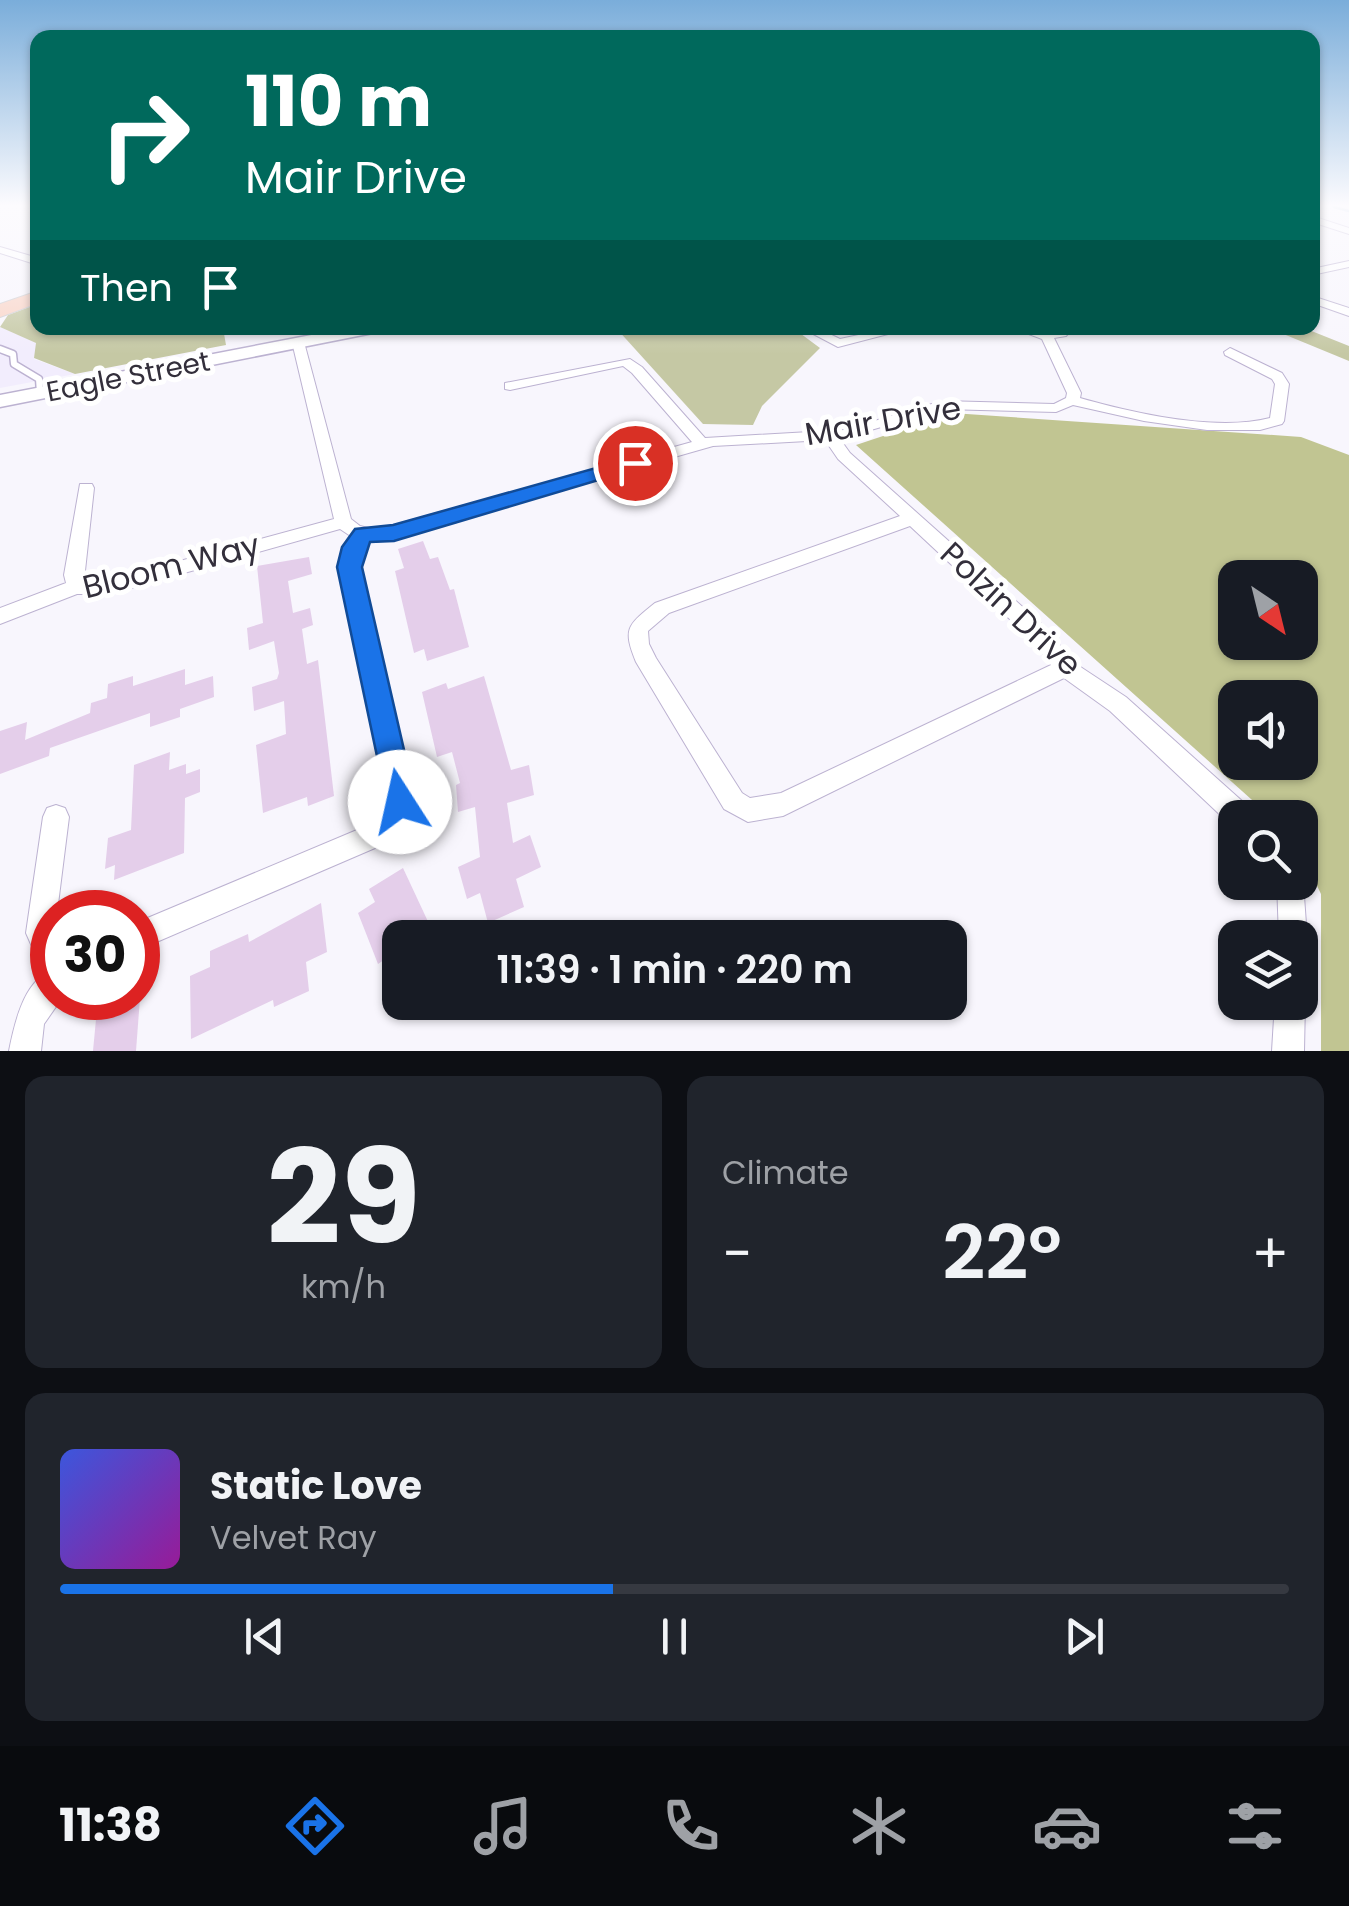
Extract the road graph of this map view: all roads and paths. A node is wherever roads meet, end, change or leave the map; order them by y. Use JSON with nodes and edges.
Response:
{"nodes":[{"id":1,"x":1349,"y":264,"type":"edge"},
{"id":2,"x":1320,"y":267,"type":"edge"},
{"id":3,"x":30,"y":291,"type":"edge"},
{"id":4,"x":30,"y":299,"type":"edge"},
{"id":5,"x":1320,"y":301,"type":"edge"},
{"id":6,"x":0,"y":302,"type":"edge"},
{"id":7,"x":0,"y":310,"type":"edge"},
{"id":8,"x":1349,"y":312,"type":"edge"},
{"id":9,"x":822,"y":335,"type":"edge"},
{"id":10,"x":873,"y":335,"type":"edge"},
{"id":11,"x":1043,"y":335,"type":"edge"},
{"id":12,"x":1054,"y":335,"type":"edge"},
{"id":13,"x":1047,"y":336,"type":"junction"},
{"id":14,"x":303,"y":337,"type":"edge"},
{"id":15,"x":0,"y":349,"type":"edge"},
{"id":16,"x":1230,"y":352,"type":"dead end"},
{"id":17,"x":510,"y":386,"type":"dead end"},
{"id":18,"x":40,"y":393,"type":"junction"},
{"id":19,"x":1072,"y":400,"type":"junction"},
{"id":20,"x":0,"y":401,"type":"edge"},
{"id":21,"x":830,"y":436,"type":"junction"},
{"id":22,"x":702,"y":444,"type":"junction"},
{"id":23,"x":86,"y":488,"type":"dead end"},
{"id":24,"x":912,"y":518,"type":"junction"},
{"id":25,"x":353,"y":528,"type":"junction"},
{"id":26,"x":76,"y":587,"type":"junction"},
{"id":27,"x":0,"y":616,"type":"edge"},
{"id":28,"x":1065,"y":668,"type":"junction"},
{"id":29,"x":1222,"y":800,"type":"edge"},
{"id":30,"x":56,"y":817,"type":"dead end"},
{"id":31,"x":46,"y":890,"type":"edge"},
{"id":32,"x":160,"y":927,"type":"edge"},
{"id":33,"x":30,"y":1020,"type":"edge"},
{"id":34,"x":1289,"y":1020,"type":"edge"},
{"id":35,"x":25,"y":1051,"type":"edge"},
{"id":36,"x":1288,"y":1051,"type":"edge"}],
"edges":[{"from":1,"to":2,"type":"street"},
{"from":3,"to":6,"type":"main road"},
{"from":4,"to":7,"type":"main road"},
{"from":5,"to":8,"type":"street"},
{"from":9,"to":10,"type":"street"},
{"from":11,"to":13,"type":"street"},
{"from":12,"to":13,"type":"street"},
{"from":13,"to":19,"type":"street"},
{"from":14,"to":18,"type":"street","name":"Eagle Street"},
{"from":14,"to":25,"type":"street"},
{"from":15,"to":18,"type":"lane"},
{"from":16,"to":19,"type":"street"},
{"from":17,"to":22,"type":"street"},
{"from":18,"to":20,"type":"street","name":"Eagle Street"},
{"from":19,"to":21,"type":"street","name":"Mair Drive"},
{"from":21,"to":22,"type":"street","name":"Mair Drive"},
{"from":21,"to":24,"type":"street","name":"Polzin Drive"},
{"from":22,"to":25,"type":"street","name":"Mair Drive"},
{"from":23,"to":26,"type":"street"},
{"from":24,"to":28,"type":"street","name":"Polzin Drive"},
{"from":24,"to":28,"type":"street"},
{"from":25,"to":26,"type":"street","name":"Bloom Way"},
{"from":25,"to":32,"type":"street"},
{"from":26,"to":27,"type":"street","name":"Bloom Way"},
{"from":28,"to":29,"type":"street","name":"Polzin Drive"},
{"from":30,"to":31,"type":"street"},
{"from":33,"to":35,"type":"street"},
{"from":34,"to":36,"type":"street"}]}
